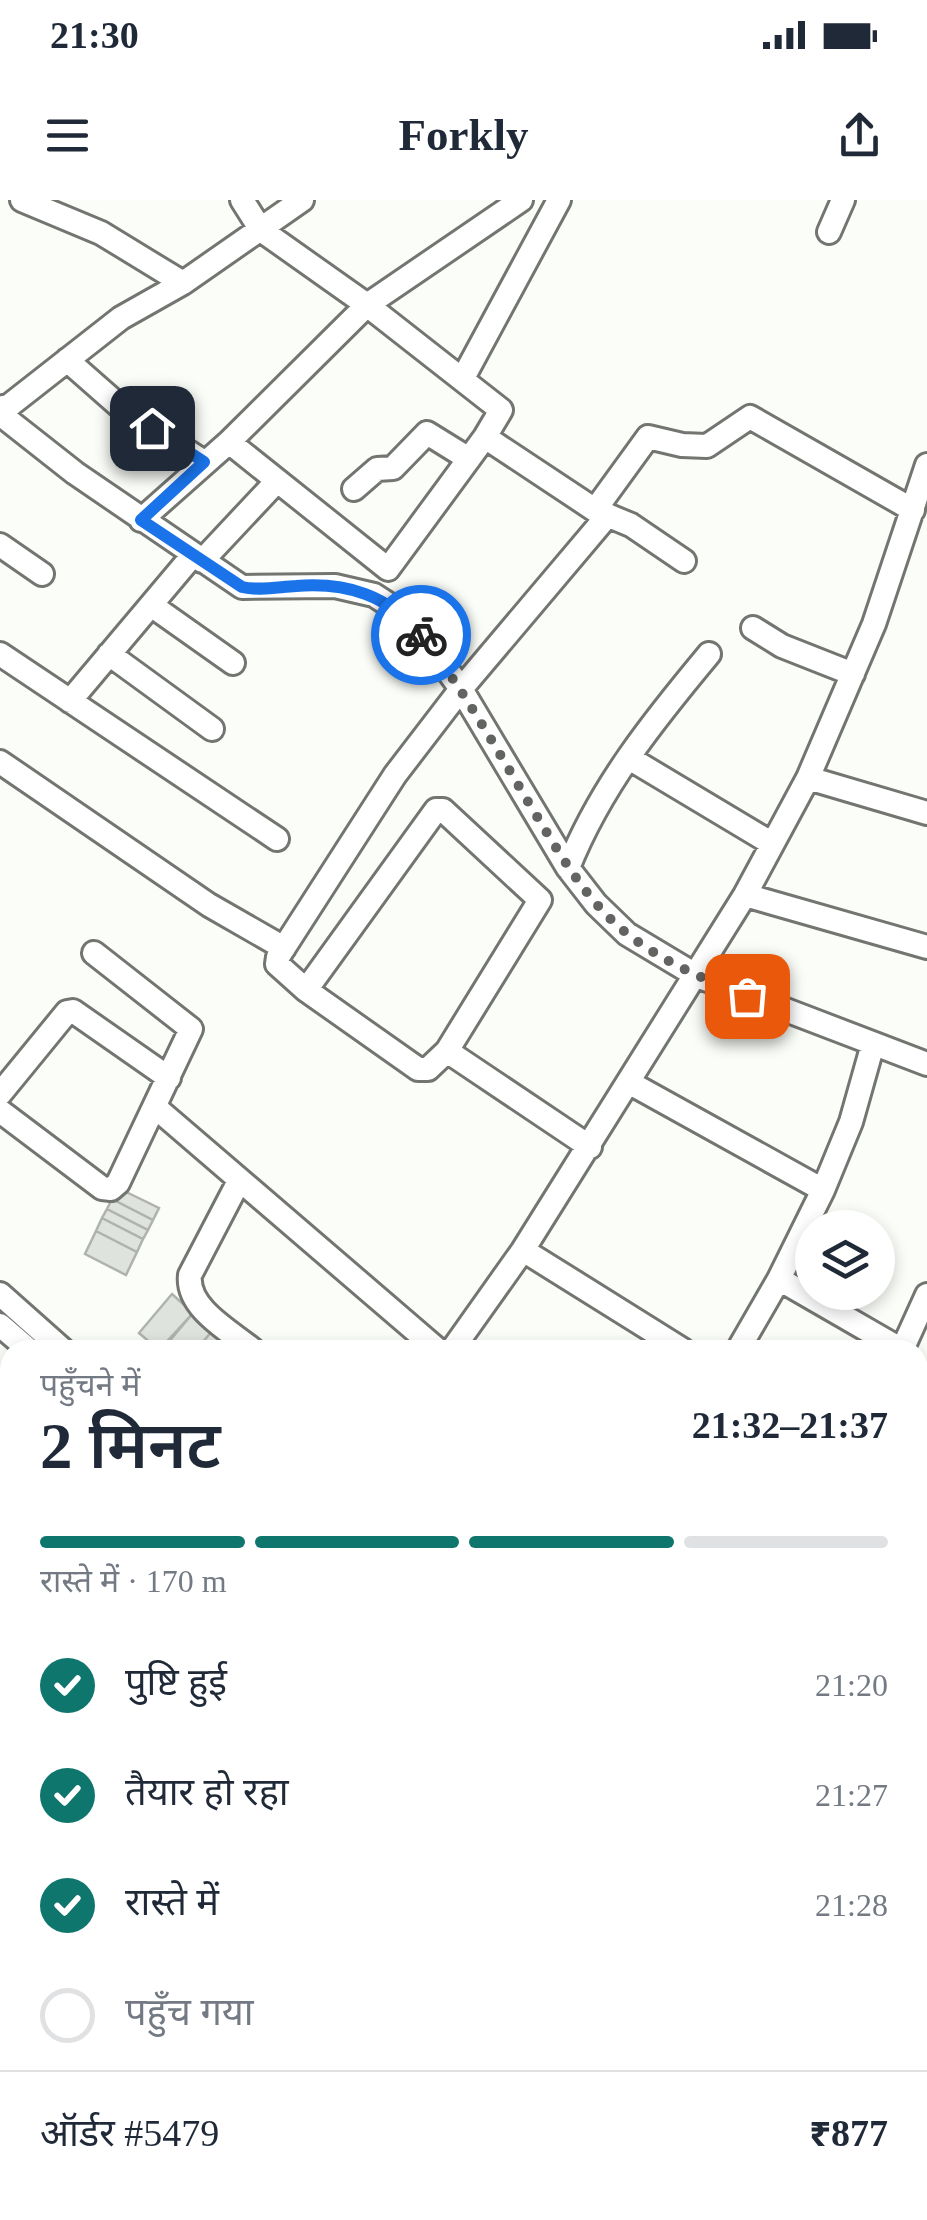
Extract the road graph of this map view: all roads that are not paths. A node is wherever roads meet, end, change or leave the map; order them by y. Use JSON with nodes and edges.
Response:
{"nodes":[{"id":1,"x":22,"y":200,"type":"edge"},
{"id":2,"x":242,"y":200,"type":"edge"},
{"id":3,"x":302,"y":200,"type":"edge"},
{"id":4,"x":521,"y":200,"type":"edge"},
{"id":5,"x":559,"y":200,"type":"edge"},
{"id":6,"x":843,"y":200,"type":"edge"},
{"id":7,"x":261,"y":230,"type":"junction"},
{"id":8,"x":829,"y":232,"type":"dead end"},
{"id":9,"x":183,"y":283,"type":"junction"},
{"id":10,"x":366,"y":305,"type":"junction"},
{"id":11,"x":67,"y":360,"type":"junction"},
{"id":12,"x":463,"y":378,"type":"junction"},
{"id":13,"x":0,"y":411,"type":"edge"},
{"id":14,"x":485,"y":437,"type":"junction"},
{"id":15,"x":229,"y":442,"type":"junction"},
{"id":16,"x":468,"y":459,"type":"junction"},
{"id":17,"x":204,"y":462,"type":"junction"},
{"id":18,"x":927,"y":464,"type":"edge"},
{"id":19,"x":278,"y":482,"type":"junction"},
{"id":20,"x":354,"y":489,"type":"dead end"},
{"id":21,"x":913,"y":510,"type":"junction"},
{"id":22,"x":602,"y":512,"type":"junction"},
{"id":23,"x":141,"y":520,"type":"junction"},
{"id":24,"x":0,"y":545,"type":"edge"},
{"id":25,"x":198,"y":558,"type":"junction"},
{"id":26,"x":684,"y":561,"type":"dead end"},
{"id":27,"x":42,"y":574,"type":"dead end"},
{"id":28,"x":152,"y":604,"type":"junction"},
{"id":29,"x":753,"y":628,"type":"dead end"},
{"id":30,"x":0,"y":654,"type":"edge"},
{"id":31,"x":109,"y":654,"type":"junction"},
{"id":32,"x":709,"y":654,"type":"dead end"},
{"id":33,"x":233,"y":663,"type":"dead end"},
{"id":34,"x":852,"y":674,"type":"junction"},
{"id":35,"x":461,"y":688,"type":"junction"},
{"id":36,"x":70,"y":701,"type":"junction"},
{"id":37,"x":212,"y":729,"type":"dead end"},
{"id":38,"x":629,"y":758,"type":"junction"},
{"id":39,"x":0,"y":762,"type":"edge"},
{"id":40,"x":808,"y":778,"type":"junction"},
{"id":41,"x":927,"y":813,"type":"edge"},
{"id":42,"x":277,"y":839,"type":"dead end"},
{"id":43,"x":771,"y":843,"type":"junction"},
{"id":44,"x":568,"y":868,"type":"junction"},
{"id":45,"x":745,"y":895,"type":"junction"},
{"id":46,"x":927,"y":947,"type":"edge"},
{"id":47,"x":284,"y":948,"type":"junction"},
{"id":48,"x":94,"y":954,"type":"dead end"},
{"id":49,"x":697,"y":976,"type":"junction"},
{"id":50,"x":306,"y":990,"type":"junction"},
{"id":51,"x":874,"y":1044,"type":"junction"},
{"id":52,"x":447,"y":1051,"type":"junction"},
{"id":53,"x":927,"y":1064,"type":"edge"},
{"id":54,"x":169,"y":1078,"type":"junction"},
{"id":55,"x":630,"y":1083,"type":"junction"},
{"id":56,"x":0,"y":1094,"type":"edge"},
{"id":57,"x":155,"y":1108,"type":"junction"},
{"id":58,"x":0,"y":1111,"type":"edge"},
{"id":59,"x":590,"y":1147,"type":"junction"},
{"id":60,"x":239,"y":1181,"type":"junction"},
{"id":61,"x":823,"y":1190,"type":"junction"},
{"id":62,"x":523,"y":1250,"type":"junction"},
{"id":63,"x":780,"y":1279,"type":"junction"},
{"id":64,"x":0,"y":1294,"type":"edge"},
{"id":65,"x":927,"y":1295,"type":"edge"},
{"id":66,"x":51,"y":1340,"type":"edge"},
{"id":67,"x":241,"y":1340,"type":"edge"},
{"id":68,"x":426,"y":1340,"type":"edge"},
{"id":69,"x":459,"y":1340,"type":"edge"},
{"id":70,"x":667,"y":1340,"type":"edge"},
{"id":71,"x":744,"y":1340,"type":"edge"},
{"id":72,"x":885,"y":1340,"type":"edge"},
{"id":73,"x":907,"y":1340,"type":"edge"}],
"edges":[{"from":1,"to":9,"type":"street"},
{"from":2,"to":7,"type":"street"},
{"from":3,"to":7,"type":"street"},
{"from":4,"to":10,"type":"street"},
{"from":5,"to":12,"type":"street"},
{"from":6,"to":8,"type":"street"},
{"from":7,"to":9,"type":"street"},
{"from":7,"to":10,"type":"street"},
{"from":9,"to":11,"type":"street"},
{"from":10,"to":12,"type":"street"},
{"from":10,"to":15,"type":"street"},
{"from":11,"to":13,"type":"street"},
{"from":11,"to":17,"type":"street"},
{"from":12,"to":14,"type":"street"},
{"from":13,"to":23,"type":"street"},
{"from":14,"to":16,"type":"street"},
{"from":14,"to":22,"type":"street"},
{"from":15,"to":17,"type":"street"},
{"from":15,"to":19,"type":"street"},
{"from":16,"to":19,"type":"street"},
{"from":16,"to":20,"type":"street"},
{"from":17,"to":23,"type":"street"},
{"from":18,"to":21,"type":"street"},
{"from":19,"to":25,"type":"street"},
{"from":21,"to":22,"type":"street"},
{"from":21,"to":34,"type":"street"},
{"from":22,"to":26,"type":"street"},
{"from":22,"to":35,"type":"street"},
{"from":23,"to":25,"type":"street"},
{"from":24,"to":27,"type":"street"},
{"from":25,"to":28,"type":"street"},
{"from":25,"to":35,"type":"street"},
{"from":28,"to":31,"type":"street"},
{"from":28,"to":33,"type":"street"},
{"from":29,"to":34,"type":"street"},
{"from":30,"to":36,"type":"street"},
{"from":31,"to":36,"type":"street"},
{"from":31,"to":37,"type":"street"},
{"from":32,"to":38,"type":"street"},
{"from":34,"to":40,"type":"street"},
{"from":35,"to":44,"type":"street"},
{"from":35,"to":47,"type":"street"},
{"from":36,"to":42,"type":"street"},
{"from":38,"to":43,"type":"street"},
{"from":38,"to":44,"type":"street"},
{"from":39,"to":47,"type":"street"},
{"from":40,"to":41,"type":"street"},
{"from":40,"to":43,"type":"street"},
{"from":43,"to":45,"type":"street"},
{"from":44,"to":49,"type":"street"},
{"from":45,"to":46,"type":"street"},
{"from":45,"to":49,"type":"street"},
{"from":47,"to":50,"type":"street"},
{"from":48,"to":54,"type":"street"},
{"from":49,"to":51,"type":"street"},
{"from":49,"to":55,"type":"street"},
{"from":50,"to":52,"type":"street"},
{"from":50,"to":52,"type":"street"},
{"from":51,"to":53,"type":"street"},
{"from":51,"to":61,"type":"street"},
{"from":52,"to":59,"type":"street"},
{"from":54,"to":56,"type":"street"},
{"from":54,"to":57,"type":"street"},
{"from":55,"to":59,"type":"street"},
{"from":55,"to":61,"type":"street"},
{"from":57,"to":58,"type":"street"},
{"from":57,"to":60,"type":"street"},
{"from":59,"to":62,"type":"street"},
{"from":60,"to":67,"type":"street"},
{"from":60,"to":68,"type":"street"},
{"from":61,"to":63,"type":"street"},
{"from":62,"to":69,"type":"street"},
{"from":62,"to":70,"type":"street"},
{"from":63,"to":71,"type":"street"},
{"from":63,"to":72,"type":"street"},
{"from":64,"to":66,"type":"street"},
{"from":65,"to":73,"type":"street"}]}
